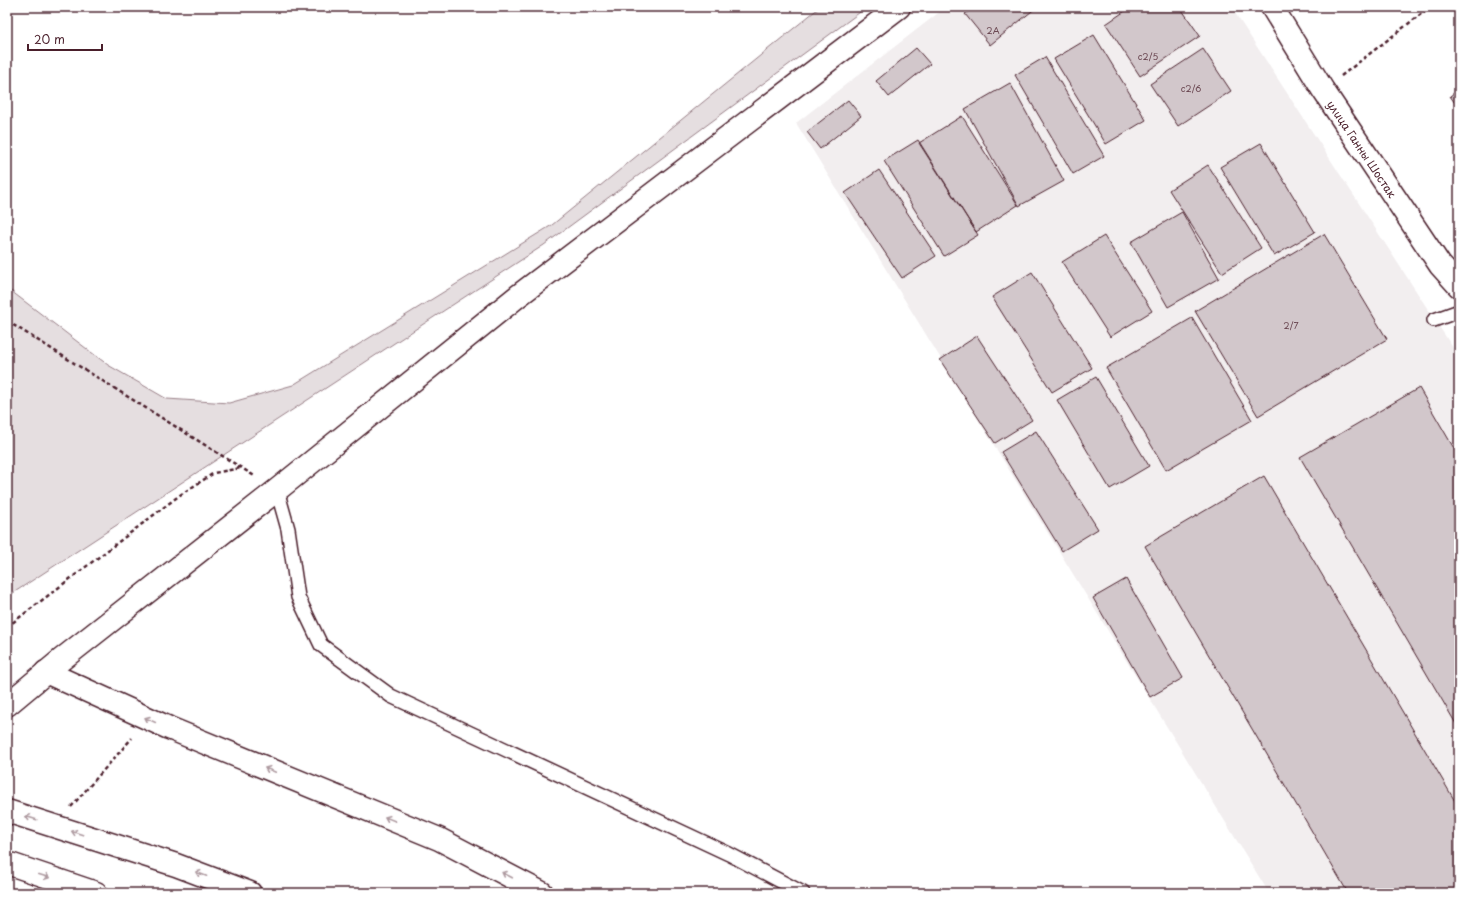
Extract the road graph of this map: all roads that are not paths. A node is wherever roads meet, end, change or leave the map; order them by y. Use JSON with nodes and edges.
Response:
{"nodes":[{"id":1,"x":899,"y":7,"type":"edge"},
{"id":2,"x":1272,"y":7,"type":"edge"},
{"id":3,"x":1459,"y":286,"type":"edge"},
{"id":4,"x":1459,"y":311,"type":"edge"},
{"id":5,"x":1434,"y":320,"type":"dead end"},
{"id":6,"x":277,"y":490,"type":"junction"},
{"id":7,"x":46,"y":672,"type":"junction"},
{"id":8,"x":7,"y":705,"type":"edge"},
{"id":9,"x":7,"y":811,"type":"edge"},
{"id":10,"x":7,"y":863,"type":"edge"},
{"id":11,"x":96,"y":893,"type":"edge"},
{"id":12,"x":250,"y":893,"type":"edge"},
{"id":13,"x":542,"y":893,"type":"edge"},
{"id":14,"x":802,"y":893,"type":"edge"}],
"edges":[{"from":1,"to":6,"type":"street"},
{"from":2,"to":3,"type":"street","name":"улица Ганны Шостак"},
{"from":4,"to":5,"type":"lane"},
{"from":6,"to":7,"type":"street"},
{"from":6,"to":14,"type":"lane"},
{"from":7,"to":8,"type":"street"},
{"from":13,"to":7,"type":"street","one_way":true},
{"from":12,"to":9,"type":"street","one_way":true},
{"from":10,"to":11,"type":"street","one_way":true}]}
